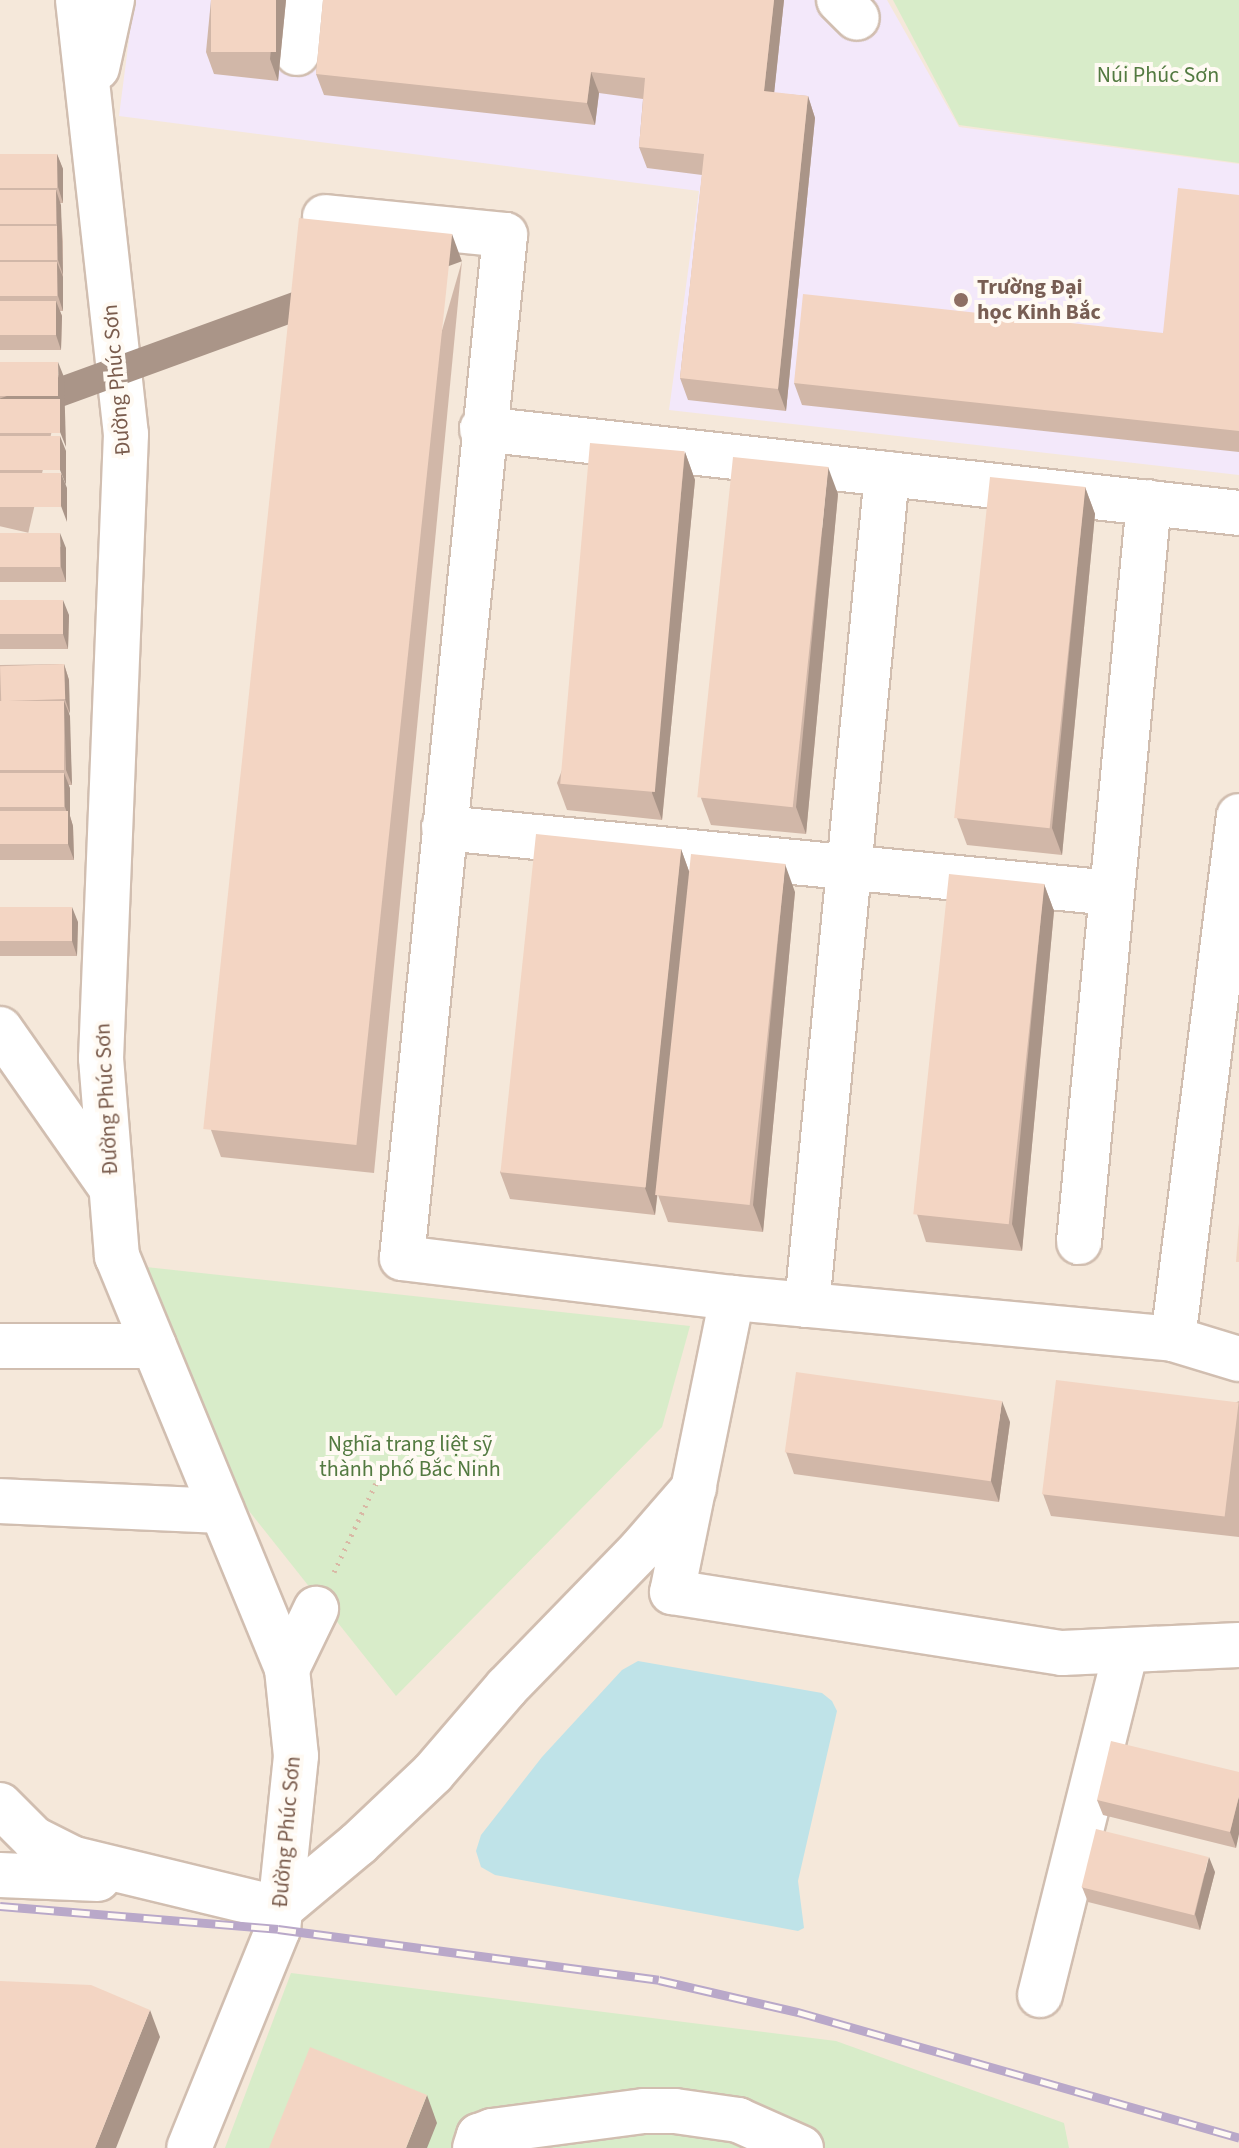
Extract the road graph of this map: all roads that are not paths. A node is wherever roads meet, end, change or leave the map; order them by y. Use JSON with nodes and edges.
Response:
{"nodes":[{"id":1,"x":78,"y":0,"type":"edge"},
{"id":2,"x":112,"y":0,"type":"edge"},
{"id":3,"x":303,"y":0,"type":"edge"},
{"id":4,"x":297,"y":53,"type":"dead end"},
{"id":5,"x":89,"y":102,"type":"junction"},
{"id":6,"x":325,"y":217,"type":"edge"},
{"id":7,"x":482,"y":429,"type":"junction"},
{"id":8,"x":887,"y":474,"type":"junction"},
{"id":9,"x":1149,"y":502,"type":"junction"},
{"id":10,"x":1239,"y":513,"type":"edge"},
{"id":11,"x":1239,"y":816,"type":"edge"},
{"id":12,"x":444,"y":828,"type":"junction"},
{"id":13,"x":849,"y":867,"type":"junction"},
{"id":14,"x":1112,"y":893,"type":"junction"},
{"id":15,"x":0,"y":1029,"type":"edge"},
{"id":16,"x":112,"y":1188,"type":"junction"},
{"id":17,"x":1079,"y":1242,"type":"dead end"},
{"id":18,"x":732,"y":1298,"type":"junction"},
{"id":19,"x":807,"y":1305,"type":"junction"},
{"id":20,"x":1173,"y":1339,"type":"junction"},
{"id":21,"x":0,"y":1346,"type":"edge"},
{"id":22,"x":154,"y":1346,"type":"junction"},
{"id":23,"x":1239,"y":1359,"type":"edge"},
{"id":24,"x":694,"y":1488,"type":"junction"},
{"id":25,"x":0,"y":1501,"type":"edge"},
{"id":26,"x":222,"y":1511,"type":"junction"},
{"id":27,"x":316,"y":1609,"type":"road end"},
{"id":28,"x":1239,"y":1645,"type":"edge"},
{"id":29,"x":1126,"y":1651,"type":"junction"},
{"id":30,"x":287,"y":1669,"type":"junction"},
{"id":31,"x":0,"y":1805,"type":"edge"},
{"id":32,"x":0,"y":1875,"type":"edge"},
{"id":33,"x":163,"y":1881,"type":"junction"},
{"id":34,"x":280,"y":1909,"type":"junction"},
{"id":35,"x":1040,"y":1995,"type":"dead end"},
{"id":36,"x":189,"y":2148,"type":"edge"},
{"id":37,"x":475,"y":2148,"type":"edge"},
{"id":38,"x":801,"y":2148,"type":"edge"}],
"edges":[{"from":1,"to":5,"type":"street","name":"Đường Phúc Sơn"},
{"from":2,"to":5,"type":"street"},
{"from":3,"to":4,"type":"street"},
{"from":5,"to":16,"type":"street","name":"Đường Phúc Sơn"},
{"from":6,"to":7,"type":"street"},
{"from":7,"to":8,"type":"street"},
{"from":7,"to":12,"type":"street"},
{"from":8,"to":9,"type":"street"},
{"from":8,"to":13,"type":"street"},
{"from":9,"to":10,"type":"street"},
{"from":9,"to":14,"type":"street"},
{"from":11,"to":20,"type":"street"},
{"from":12,"to":13,"type":"street"},
{"from":12,"to":18,"type":"street"},
{"from":13,"to":14,"type":"street"},
{"from":13,"to":19,"type":"street"},
{"from":14,"to":17,"type":"street"},
{"from":15,"to":16,"type":"street"},
{"from":16,"to":22,"type":"street","name":"Đường Phúc Sơn"},
{"from":18,"to":19,"type":"street"},
{"from":18,"to":24,"type":"street"},
{"from":19,"to":20,"type":"street"},
{"from":20,"to":23,"type":"street"},
{"from":21,"to":22,"type":"street"},
{"from":22,"to":26,"type":"street","name":"Đường Phúc Sơn"},
{"from":24,"to":29,"type":"street"},
{"from":24,"to":34,"type":"street"},
{"from":25,"to":26,"type":"street"},
{"from":26,"to":30,"type":"street","name":"Đường Phúc Sơn"},
{"from":27,"to":30,"type":"street"},
{"from":28,"to":29,"type":"street"},
{"from":29,"to":35,"type":"street"},
{"from":30,"to":34,"type":"street","name":"Đường Phúc Sơn"},
{"from":31,"to":33,"type":"street"},
{"from":32,"to":33,"type":"street"},
{"from":33,"to":34,"type":"street"},
{"from":34,"to":36,"type":"street","name":"Đường Phúc Sơn"},
{"from":37,"to":38,"type":"street"}]}
